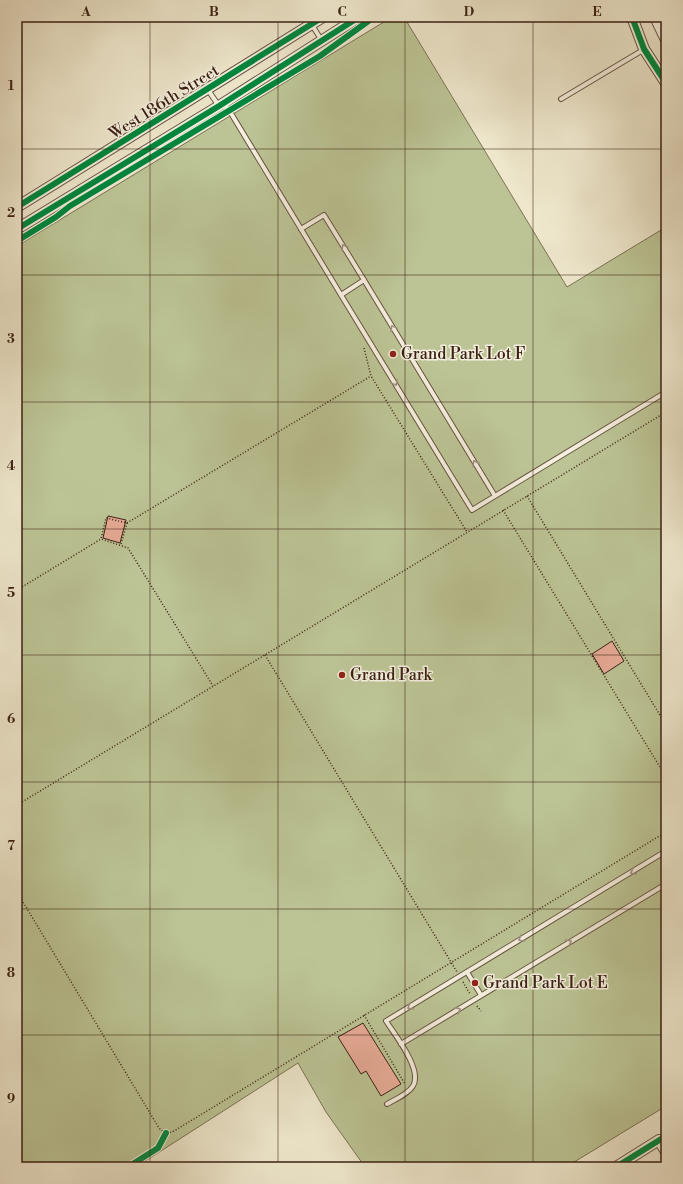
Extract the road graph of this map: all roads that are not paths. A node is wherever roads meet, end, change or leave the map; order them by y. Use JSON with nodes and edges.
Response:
{"nodes":[{"id":1,"x":323,"y":17,"type":"edge"},
{"id":2,"x":358,"y":17,"type":"edge"},
{"id":3,"x":632,"y":17,"type":"edge"},
{"id":4,"x":655,"y":17,"type":"edge"},
{"id":5,"x":312,"y":25,"type":"junction"},
{"id":6,"x":666,"y":40,"type":"edge"},
{"id":7,"x":322,"y":41,"type":"junction"},
{"id":8,"x":644,"y":49,"type":"junction"},
{"id":9,"x":666,"y":83,"type":"edge"},
{"id":10,"x":208,"y":90,"type":"junction"},
{"id":11,"x":561,"y":99,"type":"dead end"},
{"id":12,"x":218,"y":106,"type":"junction"},
{"id":13,"x":17,"y":207,"type":"edge"},
{"id":14,"x":17,"y":229,"type":"edge"},
{"id":15,"x":301,"y":229,"type":"junction"},
{"id":16,"x":364,"y":280,"type":"junction"},
{"id":17,"x":341,"y":295,"type":"junction"},
{"id":18,"x":666,"y":392,"type":"edge"},
{"id":19,"x":496,"y":496,"type":"junction"},
{"id":20,"x":666,"y":852,"type":"edge"},
{"id":21,"x":666,"y":884,"type":"edge"},
{"id":22,"x":467,"y":972,"type":"junction"},
{"id":23,"x":481,"y":995,"type":"junction"},
{"id":24,"x":400,"y":1044,"type":"junction"},
{"id":25,"x":387,"y":1104,"type":"dead end"},
{"id":26,"x":666,"y":1152,"type":"edge"},
{"id":27,"x":616,"y":1167,"type":"edge"}],
"edges":[{"from":1,"to":5,"type":"street","name":"West 186th Street"},
{"from":2,"to":7,"type":"street","name":"West 186th Street"},
{"from":3,"to":8,"type":"street"},
{"from":4,"to":6,"type":"street"},
{"from":5,"to":7,"type":"lane"},
{"from":5,"to":10,"type":"street","name":"West 186th Street"},
{"from":7,"to":12,"type":"street","name":"West 186th Street"},
{"from":8,"to":9,"type":"street"},
{"from":8,"to":11,"type":"lane"},
{"from":10,"to":12,"type":"lane"},
{"from":10,"to":13,"type":"street","name":"West 186th Street"},
{"from":12,"to":14,"type":"street","name":"West 186th Street"},
{"from":12,"to":15,"type":"lane"},
{"from":16,"to":15,"type":"lane","one_way":true},
{"from":15,"to":17,"type":"lane"},
{"from":16,"to":17,"type":"lane"},
{"from":19,"to":16,"type":"lane","one_way":true},
{"from":17,"to":19,"type":"lane","one_way":true},
{"from":18,"to":19,"type":"lane"},
{"from":20,"to":22,"type":"lane","one_way":true},
{"from":23,"to":21,"type":"lane","one_way":true},
{"from":22,"to":23,"type":"lane"},
{"from":22,"to":24,"type":"lane","one_way":true},
{"from":24,"to":23,"type":"lane","one_way":true},
{"from":24,"to":25,"type":"lane"},
{"from":26,"to":27,"type":"street"}]}
